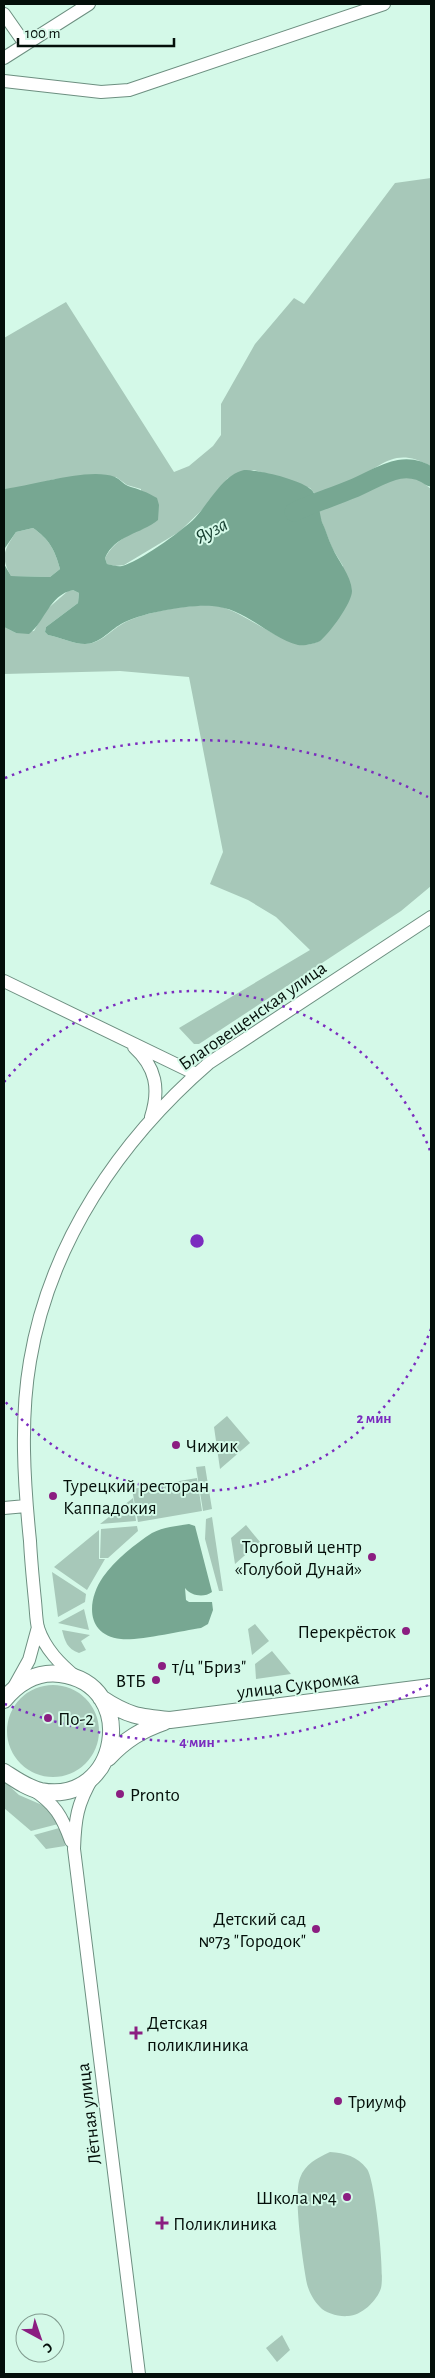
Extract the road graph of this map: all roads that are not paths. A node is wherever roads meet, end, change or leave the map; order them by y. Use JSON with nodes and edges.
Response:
{"nodes":[{"id":1,"x":89,"y":4,"type":"edge"},
{"id":2,"x":384,"y":4,"type":"edge"},
{"id":3,"x":4,"y":14,"type":"edge"},
{"id":4,"x":25,"y":44,"type":"junction"},
{"id":5,"x":4,"y":58,"type":"edge"},
{"id":6,"x":4,"y":81,"type":"edge"},
{"id":7,"x":431,"y":917,"type":"edge"},
{"id":8,"x":4,"y":981,"type":"edge"},
{"id":9,"x":124,"y":1040,"type":"junction"},
{"id":10,"x":196,"y":1074,"type":"junction"},
{"id":11,"x":150,"y":1120,"type":"junction"},
{"id":12,"x":26,"y":1506,"type":"junction"},
{"id":13,"x":4,"y":1508,"type":"edge"},
{"id":14,"x":38,"y":1627,"type":"junction"},
{"id":15,"x":79,"y":1679,"type":"junction"},
{"id":16,"x":431,"y":1687,"type":"edge"},
{"id":17,"x":9,"y":1694,"type":"edge"},
{"id":18,"x":101,"y":1698,"type":"junction"},
{"id":19,"x":170,"y":1720,"type":"junction"},
{"id":20,"x":4,"y":1766,"type":"edge"},
{"id":21,"x":99,"y":1769,"type":"junction"},
{"id":22,"x":17,"y":1780,"type":"edge"},
{"id":23,"x":74,"y":1849,"type":"junction"},
{"id":24,"x":139,"y":2374,"type":"edge"}],
"edges":[{"from":1,"to":4,"type":"street"},
{"from":2,"to":6,"type":"street"},
{"from":3,"to":4,"type":"street"},
{"from":4,"to":5,"type":"street"},
{"from":7,"to":10,"type":"street","name":"Благовещенская улица"},
{"from":8,"to":9,"type":"street"},
{"from":9,"to":10,"type":"street"},
{"from":9,"to":11,"type":"street"},
{"from":10,"to":11,"type":"street","name":"Благовещенская улица"},
{"from":11,"to":12,"type":"street","name":"Благовещенская улица"},
{"from":12,"to":13,"type":"street"},
{"from":12,"to":14,"type":"street","name":"Благовещенская улица"},
{"from":14,"to":15,"type":"street"},
{"from":14,"to":17,"type":"street"},
{"from":15,"to":17,"type":"main road"},
{"from":15,"to":18,"type":"main road","name":"улица Сукромка"},
{"from":16,"to":19,"type":"main road","name":"улица Сукромка"},
{"from":18,"to":19,"type":"main road","name":"улица Сукромка"},
{"from":18,"to":21,"type":"main road"},
{"from":19,"to":21,"type":"main road","name":"улица Сукромка"},
{"from":20,"to":22,"type":"main road"},
{"from":21,"to":22,"type":"main road","name":"улица Сукромка"},
{"from":21,"to":23,"type":"street"},
{"from":22,"to":23,"type":"street"},
{"from":23,"to":24,"type":"street","name":"Лётная улица"}]}
